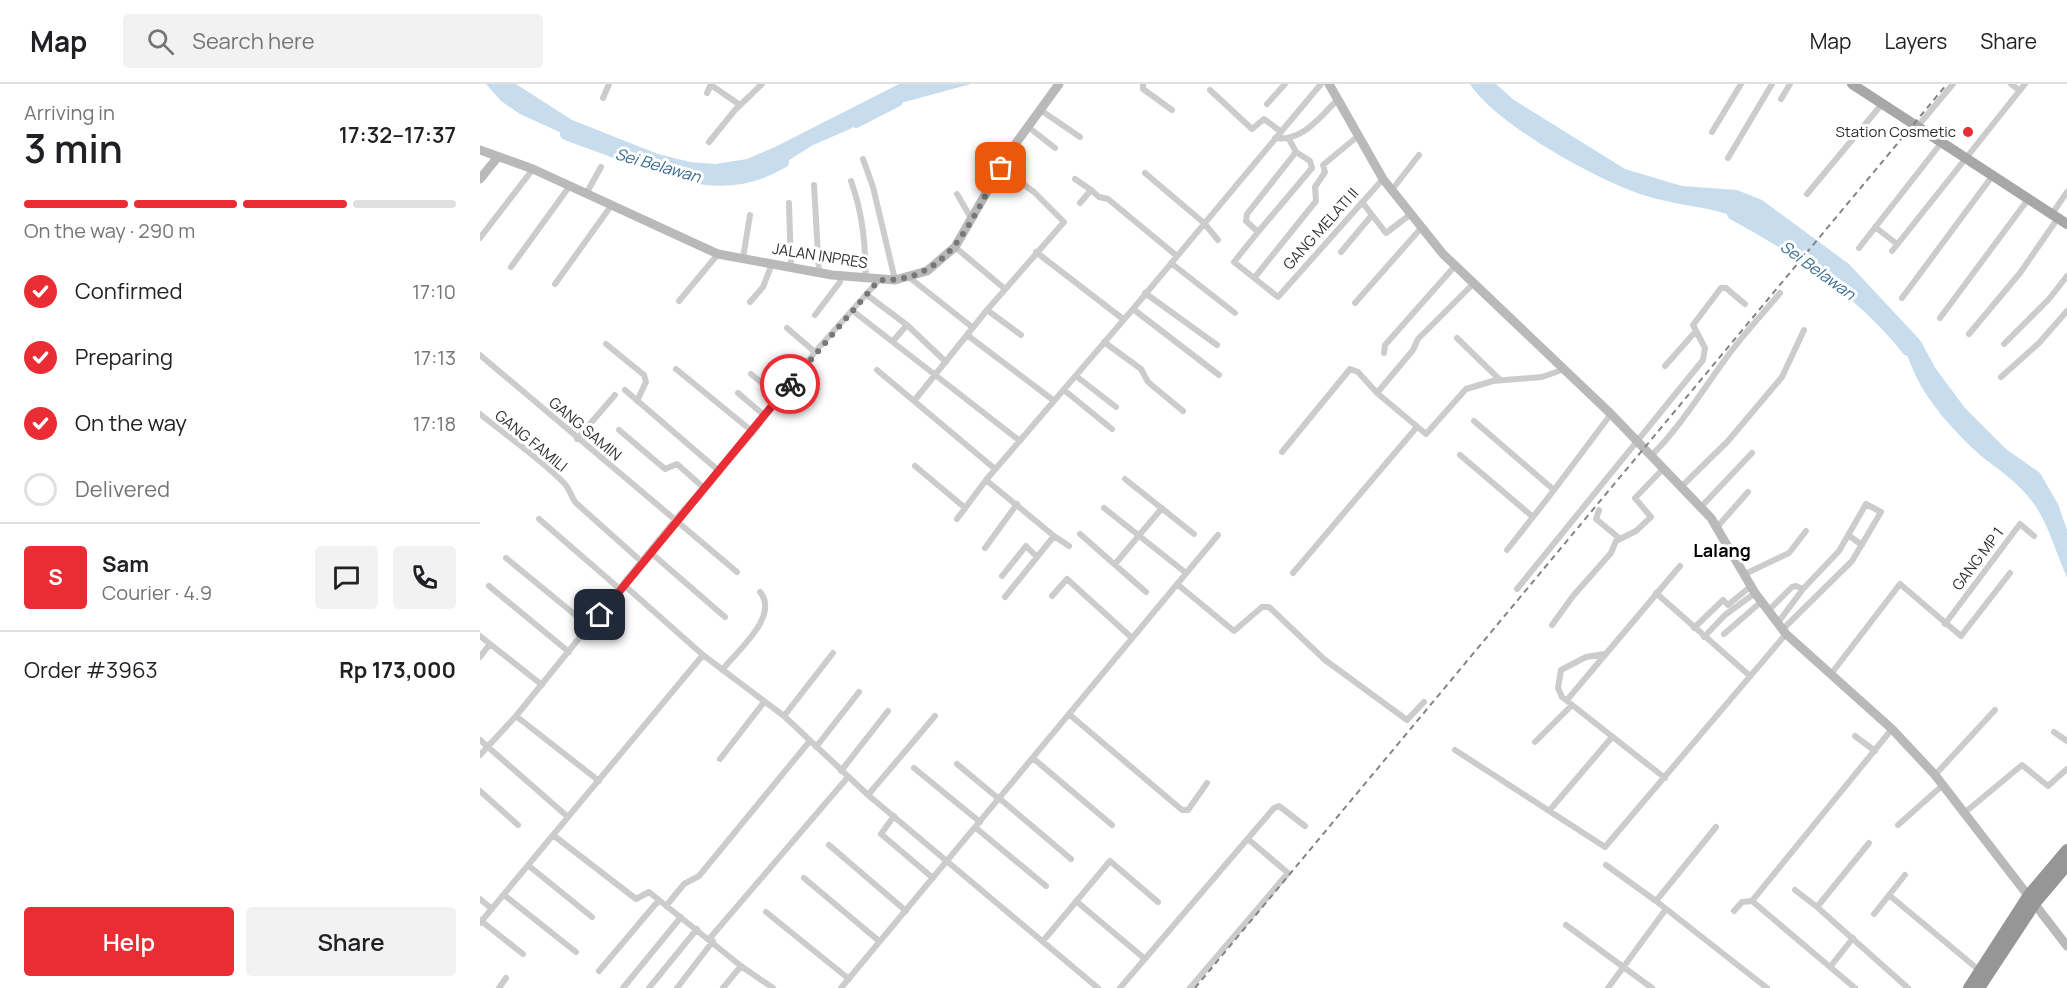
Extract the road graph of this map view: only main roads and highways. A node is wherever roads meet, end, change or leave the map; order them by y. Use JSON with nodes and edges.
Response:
{"nodes":[{"id":1,"x":1852,"y":84,"type":"edge"},
{"id":2,"x":2059,"y":219,"type":"edge"},
{"id":3,"x":2067,"y":850,"type":"edge"},
{"id":4,"x":2067,"y":865,"type":"edge"},
{"id":5,"x":2032,"y":899,"type":"junction"},
{"id":6,"x":1978,"y":988,"type":"edge"}],
"edges":[{"from":1,"to":2,"type":"main road"},
{"from":3,"to":5,"type":"highway"},
{"from":4,"to":5,"type":"highway"},
{"from":5,"to":6,"type":"highway"},
{"from":5,"to":6,"type":"highway"}]}
